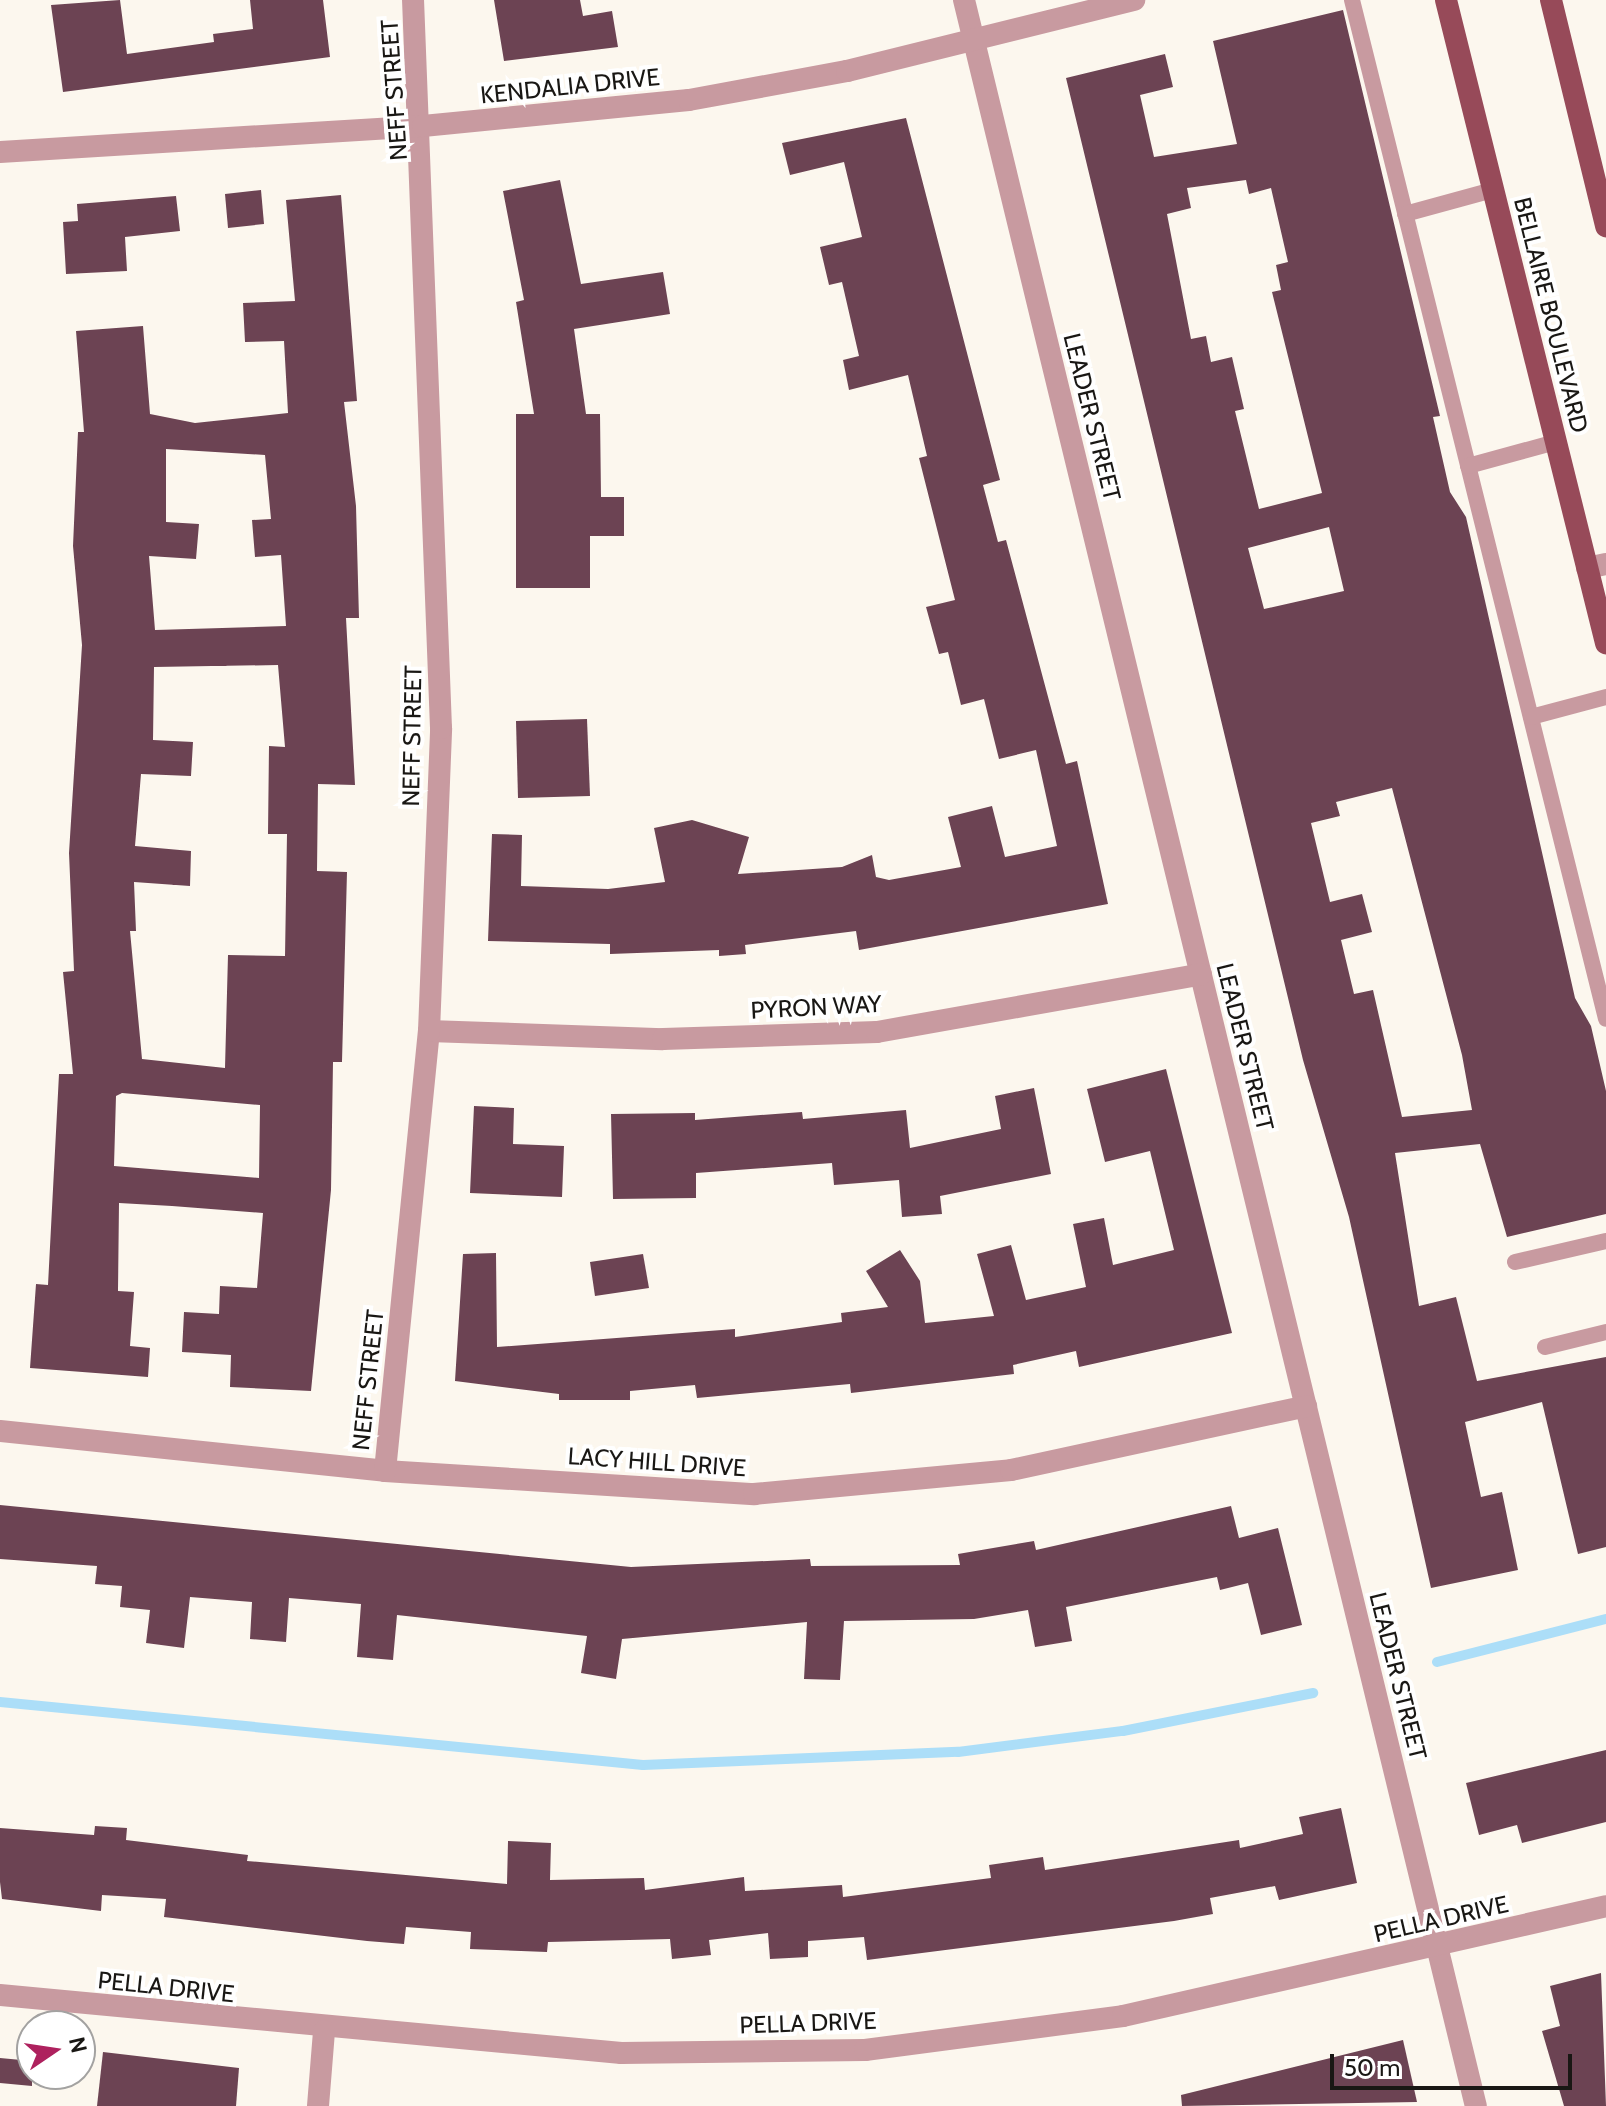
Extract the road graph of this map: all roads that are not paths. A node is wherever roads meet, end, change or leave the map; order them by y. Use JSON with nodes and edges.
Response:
{"nodes":[{"id":1,"x":413,"y":0,"type":"edge"},
{"id":2,"x":964,"y":0,"type":"edge"},
{"id":3,"x":1134,"y":0,"type":"edge"},
{"id":4,"x":1352,"y":0,"type":"edge"},
{"id":5,"x":1446,"y":0,"type":"edge"},
{"id":6,"x":1551,"y":0,"type":"edge"},
{"id":7,"x":973,"y":39,"type":"junction"},
{"id":8,"x":423,"y":126,"type":"junction"},
{"id":9,"x":0,"y":152,"type":"edge"},
{"id":10,"x":1493,"y":190,"type":"junction"},
{"id":11,"x":1405,"y":214,"type":"junction"},
{"id":12,"x":1606,"y":226,"type":"edge"},
{"id":13,"x":1556,"y":442,"type":"junction"},
{"id":14,"x":1468,"y":466,"type":"junction"},
{"id":15,"x":1597,"y":566,"type":"edge"},
{"id":16,"x":1606,"y":643,"type":"edge"},
{"id":17,"x":1606,"y":697,"type":"edge"},
{"id":18,"x":1531,"y":717,"type":"junction"},
{"id":19,"x":1201,"y":974,"type":"junction"},
{"id":20,"x":1601,"y":976,"type":"edge"},
{"id":21,"x":1606,"y":1019,"type":"edge"},
{"id":22,"x":429,"y":1031,"type":"junction"},
{"id":23,"x":1606,"y":1241,"type":"edge"},
{"id":24,"x":1515,"y":1262,"type":"dead end"},
{"id":25,"x":1606,"y":1332,"type":"edge"},
{"id":26,"x":1545,"y":1347,"type":"dead end"},
{"id":27,"x":1306,"y":1406,"type":"junction"},
{"id":28,"x":0,"y":1431,"type":"edge"},
{"id":29,"x":385,"y":1471,"type":"junction"},
{"id":30,"x":1606,"y":1906,"type":"edge"},
{"id":31,"x":1437,"y":1947,"type":"junction"},
{"id":32,"x":0,"y":1995,"type":"edge"},
{"id":33,"x":324,"y":2031,"type":"junction"},
{"id":34,"x":318,"y":2106,"type":"edge"},
{"id":35,"x":1476,"y":2106,"type":"edge"}],
"edges":[{"from":1,"to":8,"type":"street","name":"NEFF STREET"},
{"from":2,"to":7,"type":"street","name":"LEADER STREET"},
{"from":3,"to":7,"type":"street","name":"KENDALIA DRIVE"},
{"from":4,"to":11,"type":"lane"},
{"from":5,"to":10,"type":"main road","name":"BELLAIRE BOULEVARD"},
{"from":6,"to":12,"type":"main road"},
{"from":7,"to":8,"type":"street","name":"KENDALIA DRIVE"},
{"from":7,"to":19,"type":"street","name":"LEADER STREET"},
{"from":8,"to":9,"type":"street","name":"KENDALIA DRIVE"},
{"from":8,"to":22,"type":"street","name":"NEFF STREET"},
{"from":10,"to":11,"type":"lane"},
{"from":10,"to":13,"type":"main road","name":"BELLAIRE BOULEVARD"},
{"from":11,"to":14,"type":"lane"},
{"from":13,"to":14,"type":"lane"},
{"from":13,"to":15,"type":"main road","name":"BELLAIRE BOULEVARD"},
{"from":14,"to":18,"type":"lane"},
{"from":15,"to":16,"type":"main road","name":"BELLAIRE BOULEVARD"},
{"from":17,"to":18,"type":"lane"},
{"from":18,"to":20,"type":"lane"},
{"from":19,"to":22,"type":"street","name":"PYRON WAY"},
{"from":19,"to":27,"type":"street","name":"LEADER STREET"},
{"from":20,"to":21,"type":"lane"},
{"from":22,"to":29,"type":"street","name":"NEFF STREET"},
{"from":23,"to":24,"type":"lane"},
{"from":25,"to":26,"type":"lane"},
{"from":27,"to":29,"type":"street","name":"LACY HILL DRIVE"},
{"from":27,"to":31,"type":"street","name":"LEADER STREET"},
{"from":28,"to":29,"type":"street","name":"LACY HILL DRIVE"},
{"from":30,"to":31,"type":"street","name":"PELLA DRIVE"},
{"from":31,"to":33,"type":"street","name":"PELLA DRIVE"},
{"from":31,"to":35,"type":"street","name":"LEADER STREET"},
{"from":32,"to":33,"type":"street","name":"PELLA DRIVE"},
{"from":33,"to":34,"type":"street"}]}
